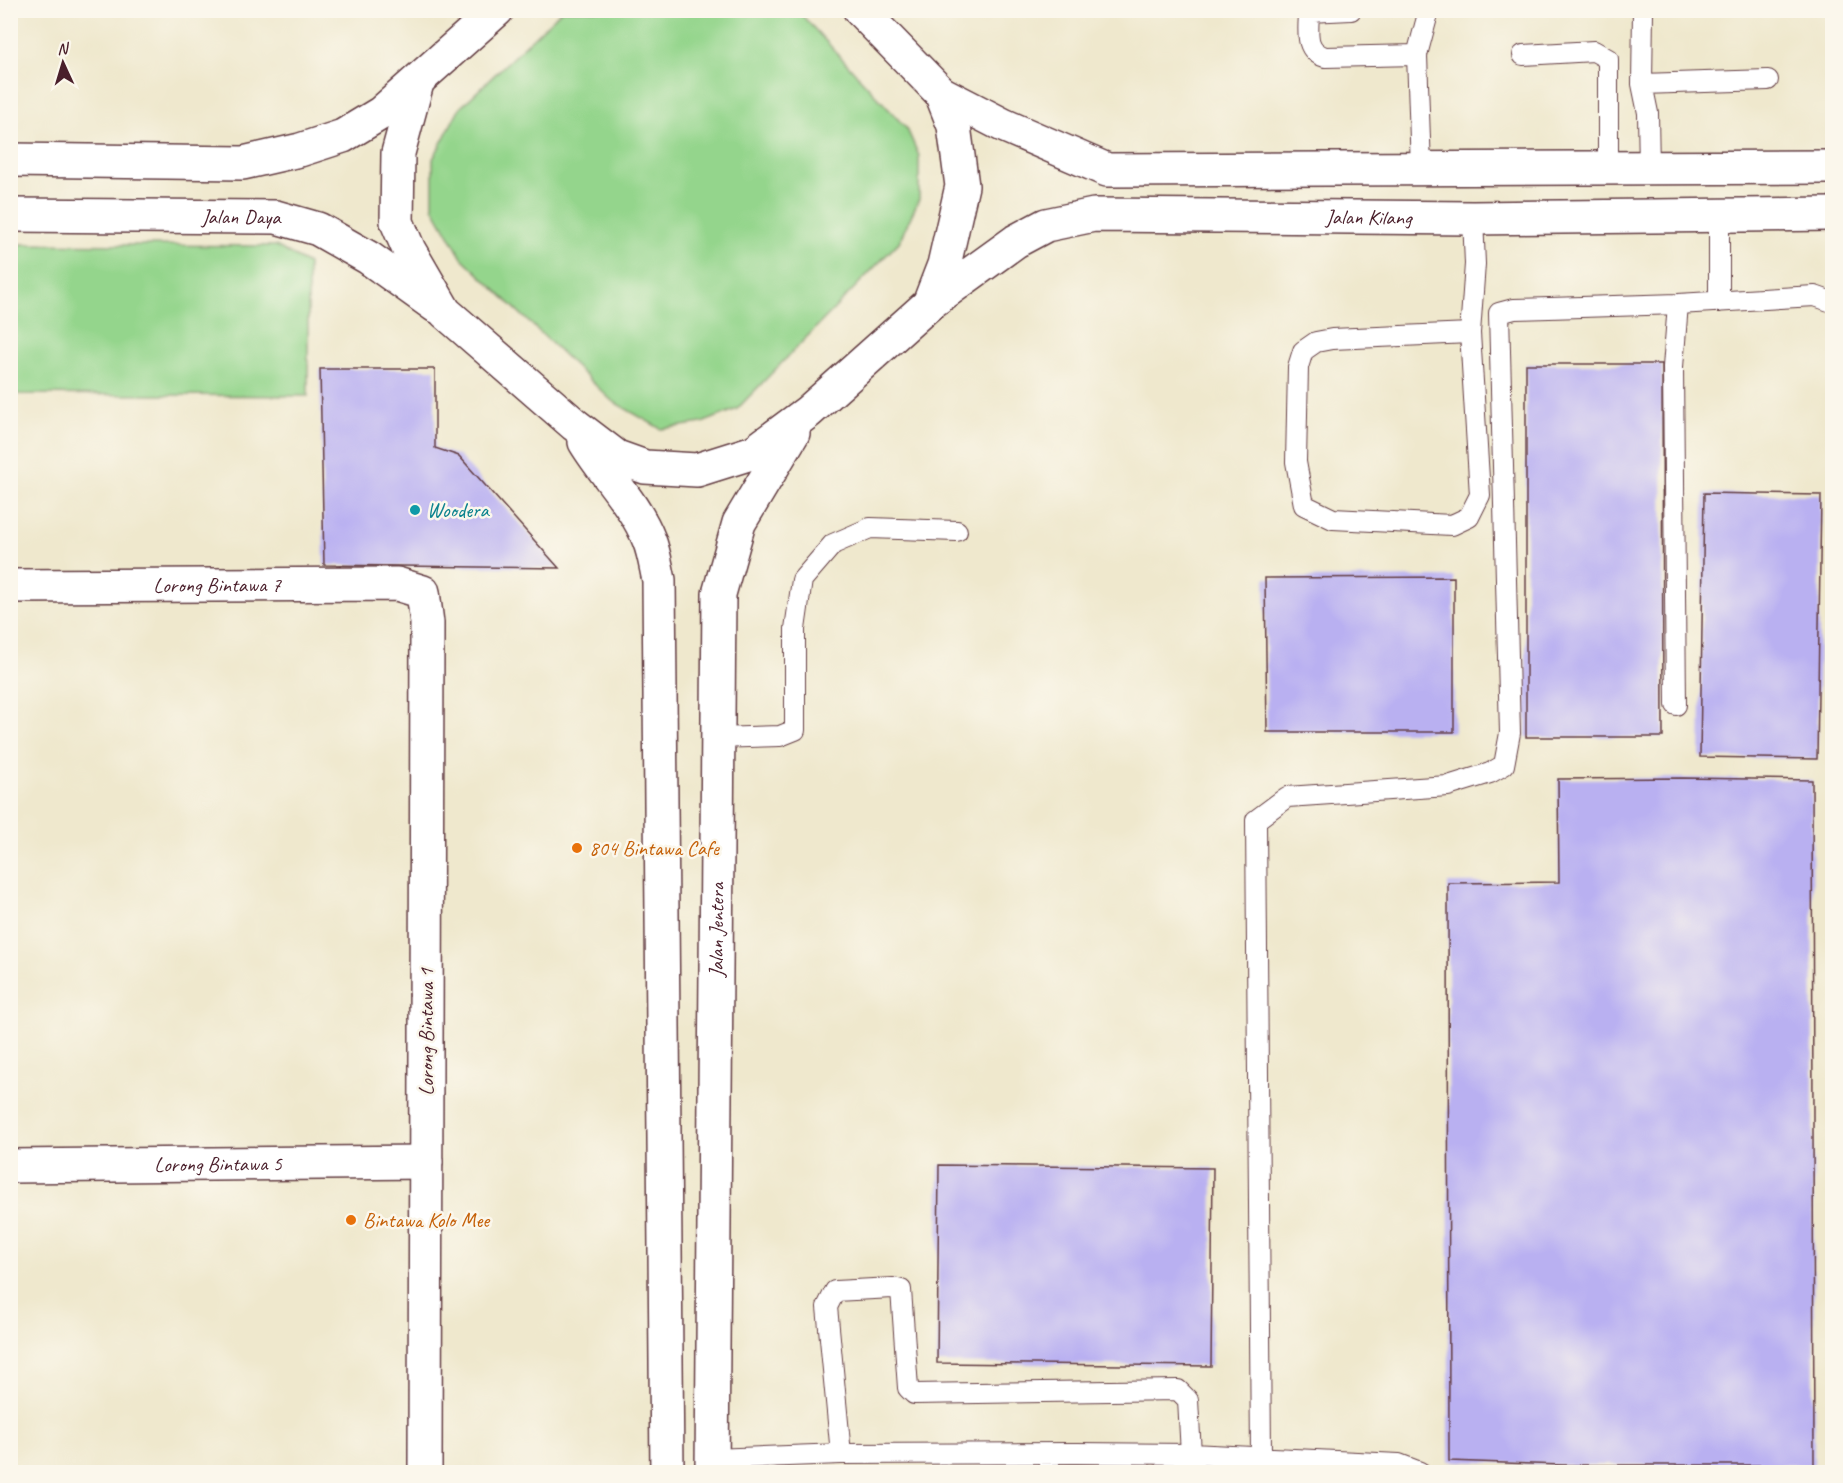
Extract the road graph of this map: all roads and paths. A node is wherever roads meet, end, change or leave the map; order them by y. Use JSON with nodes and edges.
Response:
{"nodes":[{"id":1,"x":497,"y":10,"type":"edge"},
{"id":2,"x":860,"y":10,"type":"edge"},
{"id":3,"x":1351,"y":10,"type":"edge"},
{"id":4,"x":1429,"y":10,"type":"edge"},
{"id":5,"x":1642,"y":10,"type":"edge"},
{"id":6,"x":1309,"y":11,"type":"edge"},
{"id":7,"x":1417,"y":55,"type":"junction"},
{"id":8,"x":1523,"y":55,"type":"dead end"},
{"id":9,"x":1768,"y":80,"type":"dead end"},
{"id":10,"x":417,"y":83,"type":"junction"},
{"id":11,"x":1642,"y":84,"type":"junction"},
{"id":12,"x":941,"y":93,"type":"junction"},
{"id":13,"x":10,"y":160,"type":"edge"},
{"id":14,"x":1608,"y":167,"type":"junction"},
{"id":15,"x":1833,"y":167,"type":"edge"},
{"id":16,"x":1421,"y":168,"type":"junction"},
{"id":17,"x":1649,"y":169,"type":"junction"},
{"id":18,"x":1833,"y":214,"type":"edge"},
{"id":19,"x":10,"y":215,"type":"edge"},
{"id":20,"x":1719,"y":215,"type":"junction"},
{"id":21,"x":1473,"y":218,"type":"junction"},
{"id":22,"x":1719,"y":302,"type":"junction"},
{"id":23,"x":1833,"y":302,"type":"edge"},
{"id":24,"x":929,"y":304,"type":"junction"},
{"id":25,"x":1678,"y":304,"type":"junction"},
{"id":26,"x":445,"y":312,"type":"junction"},
{"id":27,"x":1470,"y":333,"type":"junction"},
{"id":28,"x":808,"y":412,"type":"junction"},
{"id":29,"x":575,"y":425,"type":"junction"},
{"id":30,"x":957,"y":531,"type":"dead end"},
{"id":31,"x":10,"y":586,"type":"edge"},
{"id":32,"x":423,"y":592,"type":"joint"},
{"id":33,"x":1676,"y":705,"type":"dead end"},
{"id":34,"x":718,"y":738,"type":"junction"},
{"id":35,"x":426,"y":1162,"type":"junction"},
{"id":36,"x":10,"y":1166,"type":"edge"},
{"id":37,"x":841,"y":1454,"type":"junction"},
{"id":38,"x":1191,"y":1454,"type":"junction"},
{"id":39,"x":1261,"y":1457,"type":"junction"},
{"id":40,"x":1049,"y":1463,"type":"edge"},
{"id":41,"x":712,"y":1466,"type":"edge"},
{"id":42,"x":1317,"y":1466,"type":"edge"},
{"id":43,"x":425,"y":1473,"type":"edge"},
{"id":44,"x":667,"y":1473,"type":"edge"},
{"id":45,"x":1420,"y":1473,"type":"edge"}],
"edges":[{"from":1,"to":10,"type":"street"},
{"from":2,"to":12,"type":"street"},
{"from":3,"to":6,"type":"lane"},
{"from":4,"to":7,"type":"lane"},
{"from":5,"to":11,"type":"lane"},
{"from":6,"to":7,"type":"lane"},
{"from":7,"to":16,"type":"lane"},
{"from":8,"to":14,"type":"lane"},
{"from":9,"to":11,"type":"lane"},
{"from":10,"to":13,"type":"street"},
{"from":10,"to":26,"type":"street"},
{"from":11,"to":17,"type":"lane"},
{"from":12,"to":16,"type":"street"},
{"from":12,"to":24,"type":"street"},
{"from":14,"to":16,"type":"street"},
{"from":14,"to":17,"type":"street"},
{"from":15,"to":17,"type":"street"},
{"from":18,"to":20,"type":"street","name":"Jalan Kilang"},
{"from":19,"to":26,"type":"street","name":"Jalan Daya"},
{"from":20,"to":21,"type":"street","name":"Jalan Kilang"},
{"from":20,"to":22,"type":"lane"},
{"from":21,"to":24,"type":"street","name":"Jalan Kilang"},
{"from":21,"to":27,"type":"lane"},
{"from":22,"to":23,"type":"lane"},
{"from":22,"to":25,"type":"lane"},
{"from":24,"to":28,"type":"street","name":"Jalan Kilang"},
{"from":25,"to":33,"type":"lane"},
{"from":25,"to":39,"type":"lane"},
{"from":26,"to":29,"type":"street"},
{"from":27,"to":27,"type":"lane"},
{"from":28,"to":29,"type":"street"},
{"from":28,"to":34,"type":"street","name":"Jalan Jentera"},
{"from":29,"to":44,"type":"street"},
{"from":30,"to":34,"type":"lane"},
{"from":31,"to":32,"type":"street","name":"Lorong Bintawa 7"},
{"from":32,"to":35,"type":"street","name":"Lorong Bintawa 1"},
{"from":34,"to":41,"type":"street","name":"Jalan Jentera"},
{"from":35,"to":36,"type":"street","name":"Lorong Bintawa 5"},
{"from":35,"to":43,"type":"street","name":"Lorong Bintawa 1"},
{"from":37,"to":38,"type":"lane"},
{"from":37,"to":40,"type":"lane"},
{"from":37,"to":41,"type":"lane"},
{"from":38,"to":39,"type":"lane"},
{"from":38,"to":40,"type":"lane"},
{"from":39,"to":42,"type":"lane"},
{"from":42,"to":45,"type":"lane"}]}
